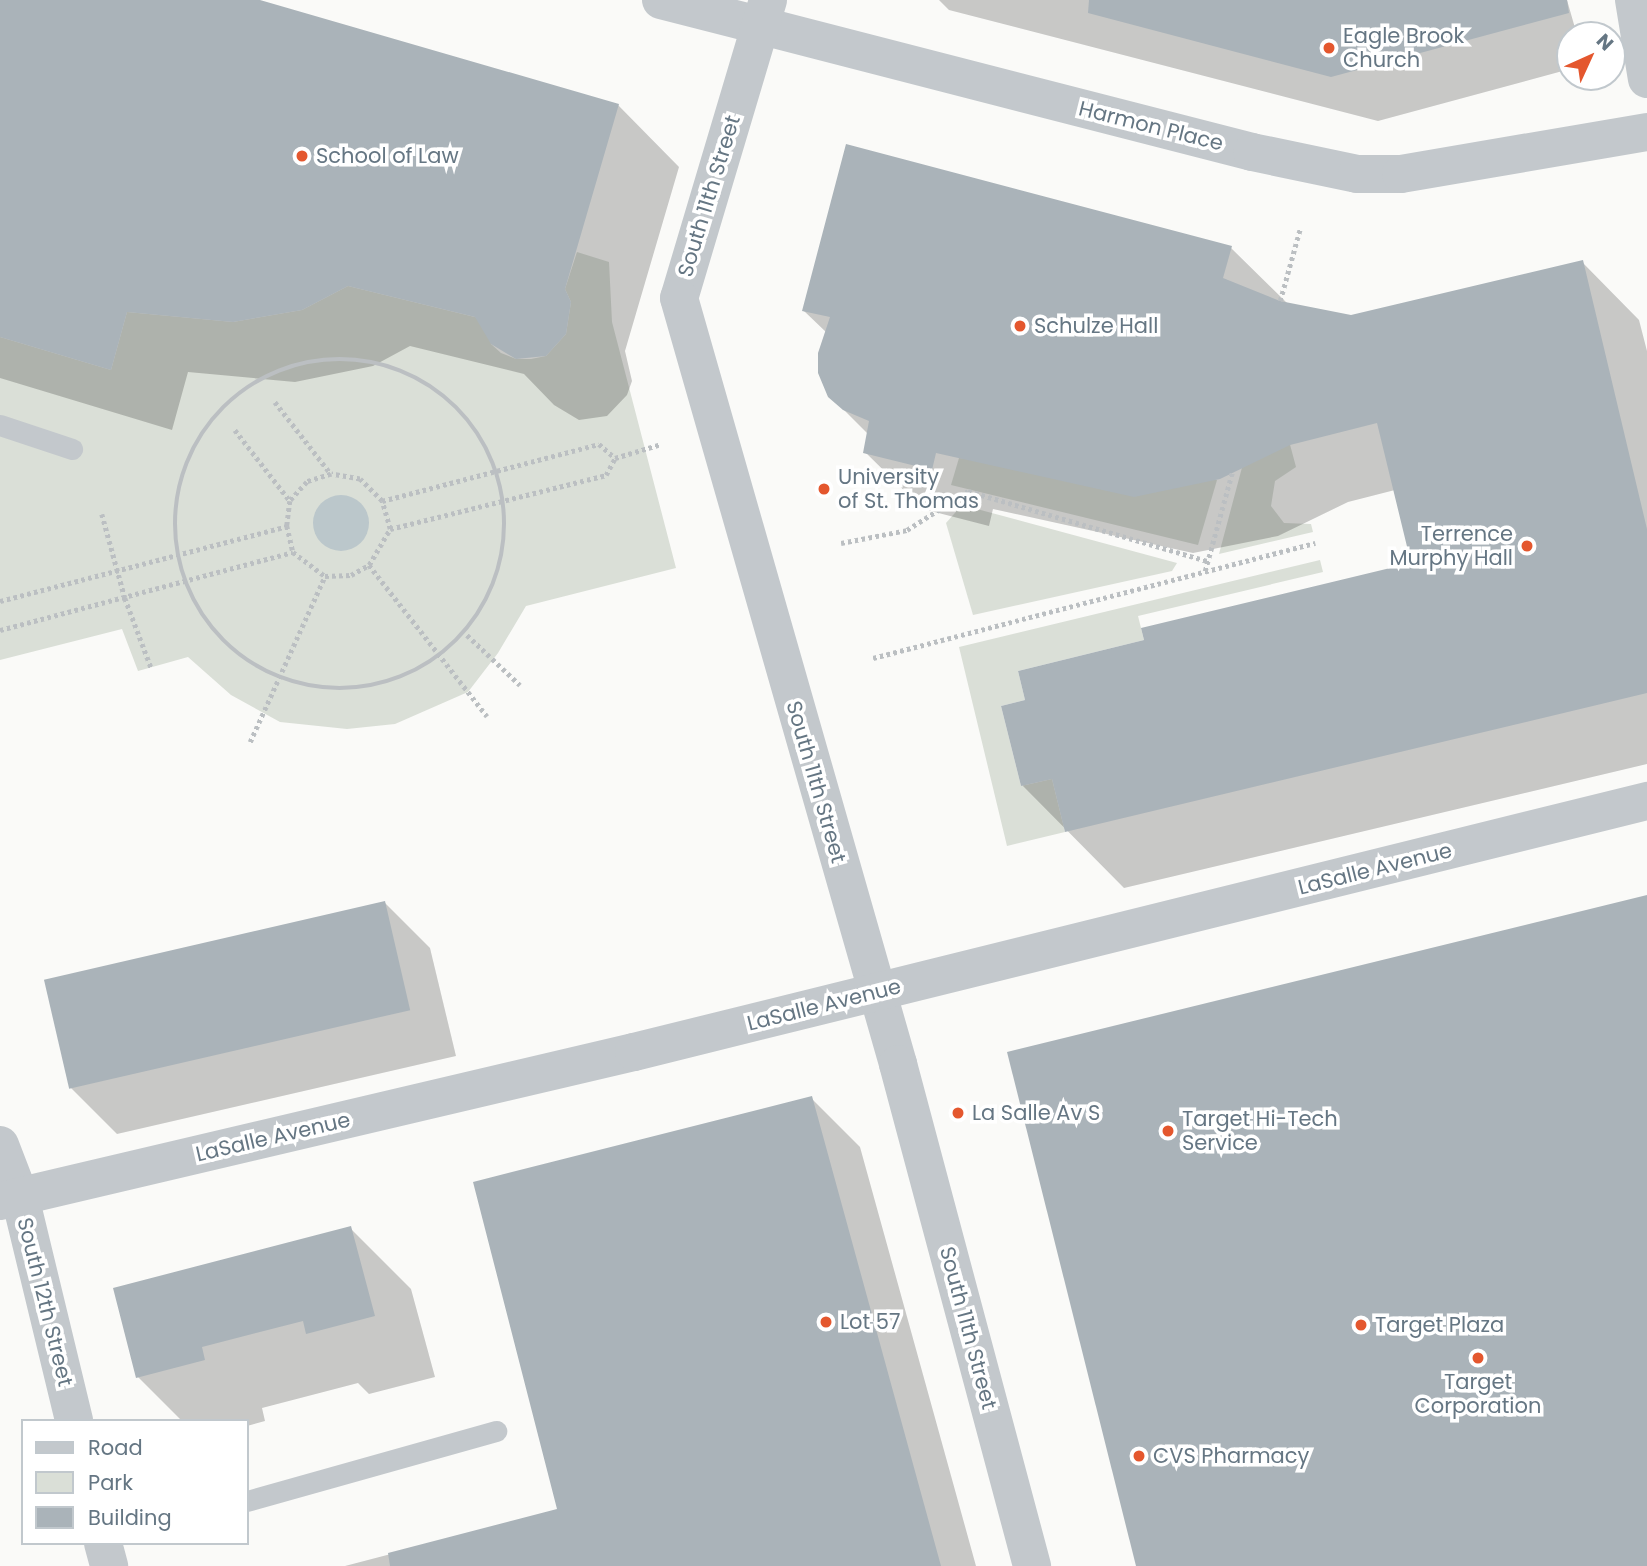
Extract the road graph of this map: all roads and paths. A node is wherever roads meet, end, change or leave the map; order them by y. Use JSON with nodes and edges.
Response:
{"nodes":[{"id":1,"x":661,"y":0,"type":"edge"},
{"id":2,"x":1634,"y":0,"type":"edge"},
{"id":3,"x":764,"y":13,"type":"edge"},
{"id":4,"x":1647,"y":79,"type":"edge"},
{"id":5,"x":1647,"y":132,"type":"edge"},
{"id":6,"x":1300,"y":229,"type":"dead end"},
{"id":7,"x":1280,"y":301,"type":"dead end"},
{"id":8,"x":275,"y":402,"type":"dead end"},
{"id":9,"x":0,"y":425,"type":"edge"},
{"id":10,"x":234,"y":430,"type":"dead end"},
{"id":11,"x":661,"y":444,"type":"dead end"},
{"id":12,"x":72,"y":450,"type":"dead end"},
{"id":13,"x":615,"y":458,"type":"junction"},
{"id":14,"x":496,"y":472,"type":"junction"},
{"id":15,"x":1232,"y":473,"type":"dead end"},
{"id":16,"x":331,"y":474,"type":"junction"},
{"id":17,"x":506,"y":500,"type":"junction"},
{"id":18,"x":290,"y":501,"type":"junction"},
{"id":19,"x":382,"y":501,"type":"junction"},
{"id":20,"x":102,"y":514,"type":"dead end"},
{"id":21,"x":287,"y":526,"type":"junction"},
{"id":22,"x":390,"y":529,"type":"junction"},
{"id":23,"x":841,"y":543,"type":"dead end"},
{"id":24,"x":1315,"y":543,"type":"dead end"},
{"id":25,"x":293,"y":552,"type":"junction"},
{"id":26,"x":179,"y":555,"type":"junction"},
{"id":27,"x":1207,"y":561,"type":"junction"},
{"id":28,"x":369,"y":565,"type":"junction"},
{"id":29,"x":117,"y":570,"type":"junction"},
{"id":30,"x":1205,"y":572,"type":"junction"},
{"id":31,"x":325,"y":576,"type":"junction"},
{"id":32,"x":181,"y":584,"type":"junction"},
{"id":33,"x":125,"y":598,"type":"junction"},
{"id":34,"x":0,"y":601,"type":"edge"},
{"id":35,"x":0,"y":630,"type":"edge"},
{"id":36,"x":467,"y":635,"type":"junction"},
{"id":37,"x":442,"y":658,"type":"junction"},
{"id":38,"x":873,"y":658,"type":"dead end"},
{"id":39,"x":150,"y":667,"type":"dead end"},
{"id":40,"x":279,"y":681,"type":"junction"},
{"id":41,"x":520,"y":685,"type":"dead end"},
{"id":42,"x":487,"y":716,"type":"dead end"},
{"id":43,"x":250,"y":742,"type":"dead end"},
{"id":44,"x":1647,"y":801,"type":"edge"},
{"id":45,"x":877,"y":993,"type":"junction"},
{"id":46,"x":0,"y":1145,"type":"edge"},
{"id":47,"x":10,"y":1199,"type":"edge"},
{"id":48,"x":73,"y":1419,"type":"edge"},
{"id":49,"x":496,"y":1431,"type":"dead end"},
{"id":50,"x":248,"y":1501,"type":"edge"},
{"id":51,"x":104,"y":1545,"type":"edge"},
{"id":52,"x":109,"y":1566,"type":"edge"},
{"id":53,"x":1032,"y":1566,"type":"edge"}],
"edges":[{"from":1,"to":3,"type":"street","name":"Harmon Place"},
{"from":2,"to":4,"type":"street"},
{"from":3,"to":5,"type":"street","name":"Harmon Place"},
{"from":3,"to":45,"type":"street","name":"South 11th Street"},
{"from":6,"to":7,"type":"path"},
{"from":8,"to":16,"type":"path"},
{"from":9,"to":12,"type":"lane"},
{"from":10,"to":18,"type":"path"},
{"from":11,"to":13,"type":"path"},
{"from":13,"to":14,"type":"path"},
{"from":13,"to":17,"type":"path"},
{"from":14,"to":17,"type":"path"},
{"from":14,"to":19,"type":"path"},
{"from":14,"to":26,"type":"path"},
{"from":15,"to":27,"type":"path"},
{"from":16,"to":18,"type":"path"},
{"from":16,"to":19,"type":"path"},
{"from":17,"to":22,"type":"path"},
{"from":17,"to":36,"type":"path"},
{"from":18,"to":21,"type":"path"},
{"from":19,"to":22,"type":"path"},
{"from":20,"to":29,"type":"path"},
{"from":21,"to":25,"type":"path"},
{"from":21,"to":26,"type":"path"},
{"from":22,"to":28,"type":"path"},
{"from":23,"to":27,"type":"path"},
{"from":24,"to":30,"type":"path"},
{"from":25,"to":31,"type":"path"},
{"from":25,"to":32,"type":"path"},
{"from":26,"to":29,"type":"path"},
{"from":26,"to":32,"type":"path"},
{"from":27,"to":30,"type":"path"},
{"from":28,"to":31,"type":"path"},
{"from":28,"to":37,"type":"path"},
{"from":29,"to":33,"type":"path"},
{"from":29,"to":34,"type":"path"},
{"from":30,"to":38,"type":"path"},
{"from":31,"to":40,"type":"path"},
{"from":32,"to":33,"type":"path"},
{"from":32,"to":40,"type":"path"},
{"from":33,"to":35,"type":"path"},
{"from":33,"to":39,"type":"path"},
{"from":36,"to":37,"type":"path"},
{"from":36,"to":41,"type":"path"},
{"from":37,"to":40,"type":"path"},
{"from":37,"to":42,"type":"path"},
{"from":40,"to":43,"type":"path"},
{"from":44,"to":45,"type":"street","name":"LaSalle Avenue"},
{"from":45,"to":47,"type":"street","name":"LaSalle Avenue"},
{"from":45,"to":53,"type":"street","name":"South 11th Street"},
{"from":46,"to":47,"type":"street","name":"South 12th Street"},
{"from":47,"to":48,"type":"street","name":"South 12th Street"},
{"from":49,"to":50,"type":"lane"},
{"from":51,"to":52,"type":"street"}]}
